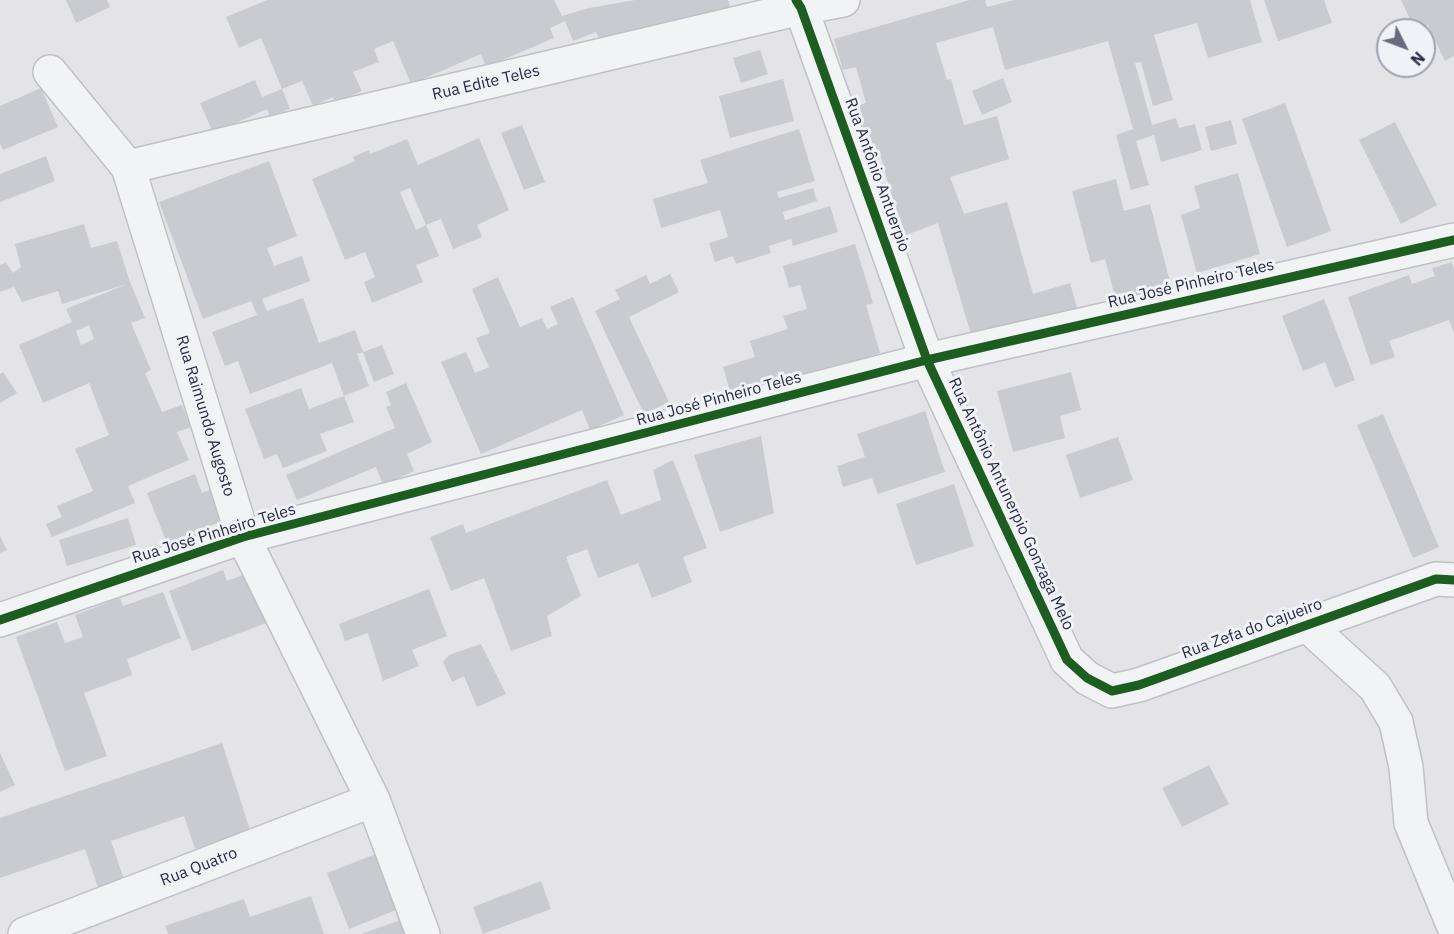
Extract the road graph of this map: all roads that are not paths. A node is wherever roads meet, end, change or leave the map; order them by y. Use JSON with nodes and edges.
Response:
{"nodes":[{"id":1,"x":843,"y":0,"type":"edge"},
{"id":2,"x":799,"y":4,"type":"edge"},
{"id":3,"x":50,"y":72,"type":"dead end"},
{"id":4,"x":128,"y":167,"type":"junction"},
{"id":5,"x":1454,"y":240,"type":"edge"},
{"id":6,"x":927,"y":360,"type":"junction"},
{"id":7,"x":243,"y":537,"type":"junction"},
{"id":8,"x":1454,"y":580,"type":"edge"},
{"id":9,"x":0,"y":620,"type":"edge"},
{"id":10,"x":1307,"y":625,"type":"junction"},
{"id":11,"x":1067,"y":660,"type":"joint"},
{"id":12,"x":373,"y":800,"type":"junction"},
{"id":13,"x":1454,"y":927,"type":"edge"},
{"id":14,"x":25,"y":934,"type":"edge"},
{"id":15,"x":423,"y":934,"type":"edge"}],
"edges":[{"from":1,"to":2,"type":"street","name":"Rua Edite Teles"},
{"from":2,"to":4,"type":"street","name":"Rua Edite Teles"},
{"from":2,"to":6,"type":"street","name":"Rua Antônio Antuerpio"},
{"from":3,"to":4,"type":"street","name":"Rua Raimundo Augosto"},
{"from":4,"to":7,"type":"street","name":"Rua Raimundo Augosto"},
{"from":5,"to":6,"type":"street","name":"Rua José Pinheiro Teles"},
{"from":6,"to":7,"type":"street","name":"Rua José Pinheiro Teles"},
{"from":6,"to":11,"type":"street","name":"Rua Antônio Antunerpio Gonzaga Melo"},
{"from":7,"to":9,"type":"street","name":"Rua José Pinheiro Teles"},
{"from":7,"to":12,"type":"street","name":"Rua Raimundo Augosto"},
{"from":8,"to":10,"type":"street","name":"Rua Zefa do Cajueiro"},
{"from":10,"to":11,"type":"street","name":"Rua Zefa do Cajueiro"},
{"from":10,"to":13,"type":"street"},
{"from":12,"to":14,"type":"street","name":"Rua Quatro"},
{"from":12,"to":15,"type":"street","name":"Rua Raimundo Augosto"}]}
